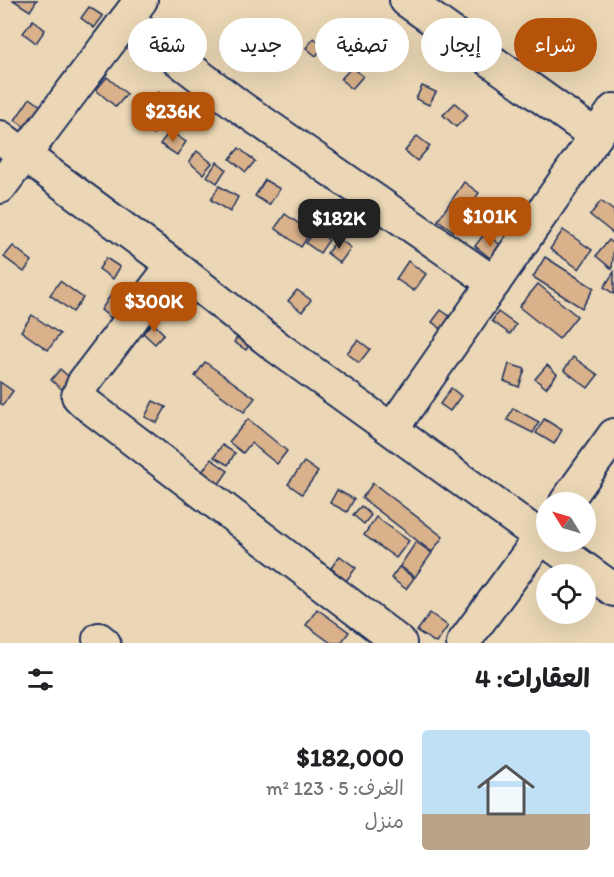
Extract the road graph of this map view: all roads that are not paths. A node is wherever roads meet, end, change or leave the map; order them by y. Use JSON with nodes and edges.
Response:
{"nodes":[{"id":1,"x":406,"y":0,"type":"edge"},
{"id":2,"x":133,"y":10,"type":"edge"},
{"id":3,"x":614,"y":110,"type":"edge"},
{"id":4,"x":596,"y":136,"type":"junction"},
{"id":5,"x":12,"y":146,"type":"edge"},
{"id":6,"x":0,"y":188,"type":"edge"},
{"id":7,"x":173,"y":265,"type":"junction"},
{"id":8,"x":494,"y":283,"type":"junction"},
{"id":9,"x":392,"y":429,"type":"junction"},
{"id":10,"x":614,"y":435,"type":"edge"},
{"id":11,"x":573,"y":492,"type":"edge"},
{"id":12,"x":536,"y":530,"type":"edge"},
{"id":13,"x":536,"y":544,"type":"edge"},
{"id":14,"x":565,"y":552,"type":"edge"},
{"id":15,"x":614,"y":590,"type":"edge"},
{"id":16,"x":400,"y":643,"type":"edge"},
{"id":17,"x":463,"y":643,"type":"edge"}],
"edges":[{"from":1,"to":4,"type":"street"},
{"from":2,"to":5,"type":"street"},
{"from":2,"to":8,"type":"street"},
{"from":3,"to":4,"type":"street"},
{"from":4,"to":8,"type":"street"},
{"from":5,"to":6,"type":"street"},
{"from":5,"to":7,"type":"street"},
{"from":7,"to":9,"type":"street"},
{"from":7,"to":16,"type":"street"},
{"from":8,"to":9,"type":"street"},
{"from":9,"to":12,"type":"street"},
{"from":10,"to":11,"type":"street"},
{"from":13,"to":17,"type":"street"},
{"from":14,"to":15,"type":"street"}]}
